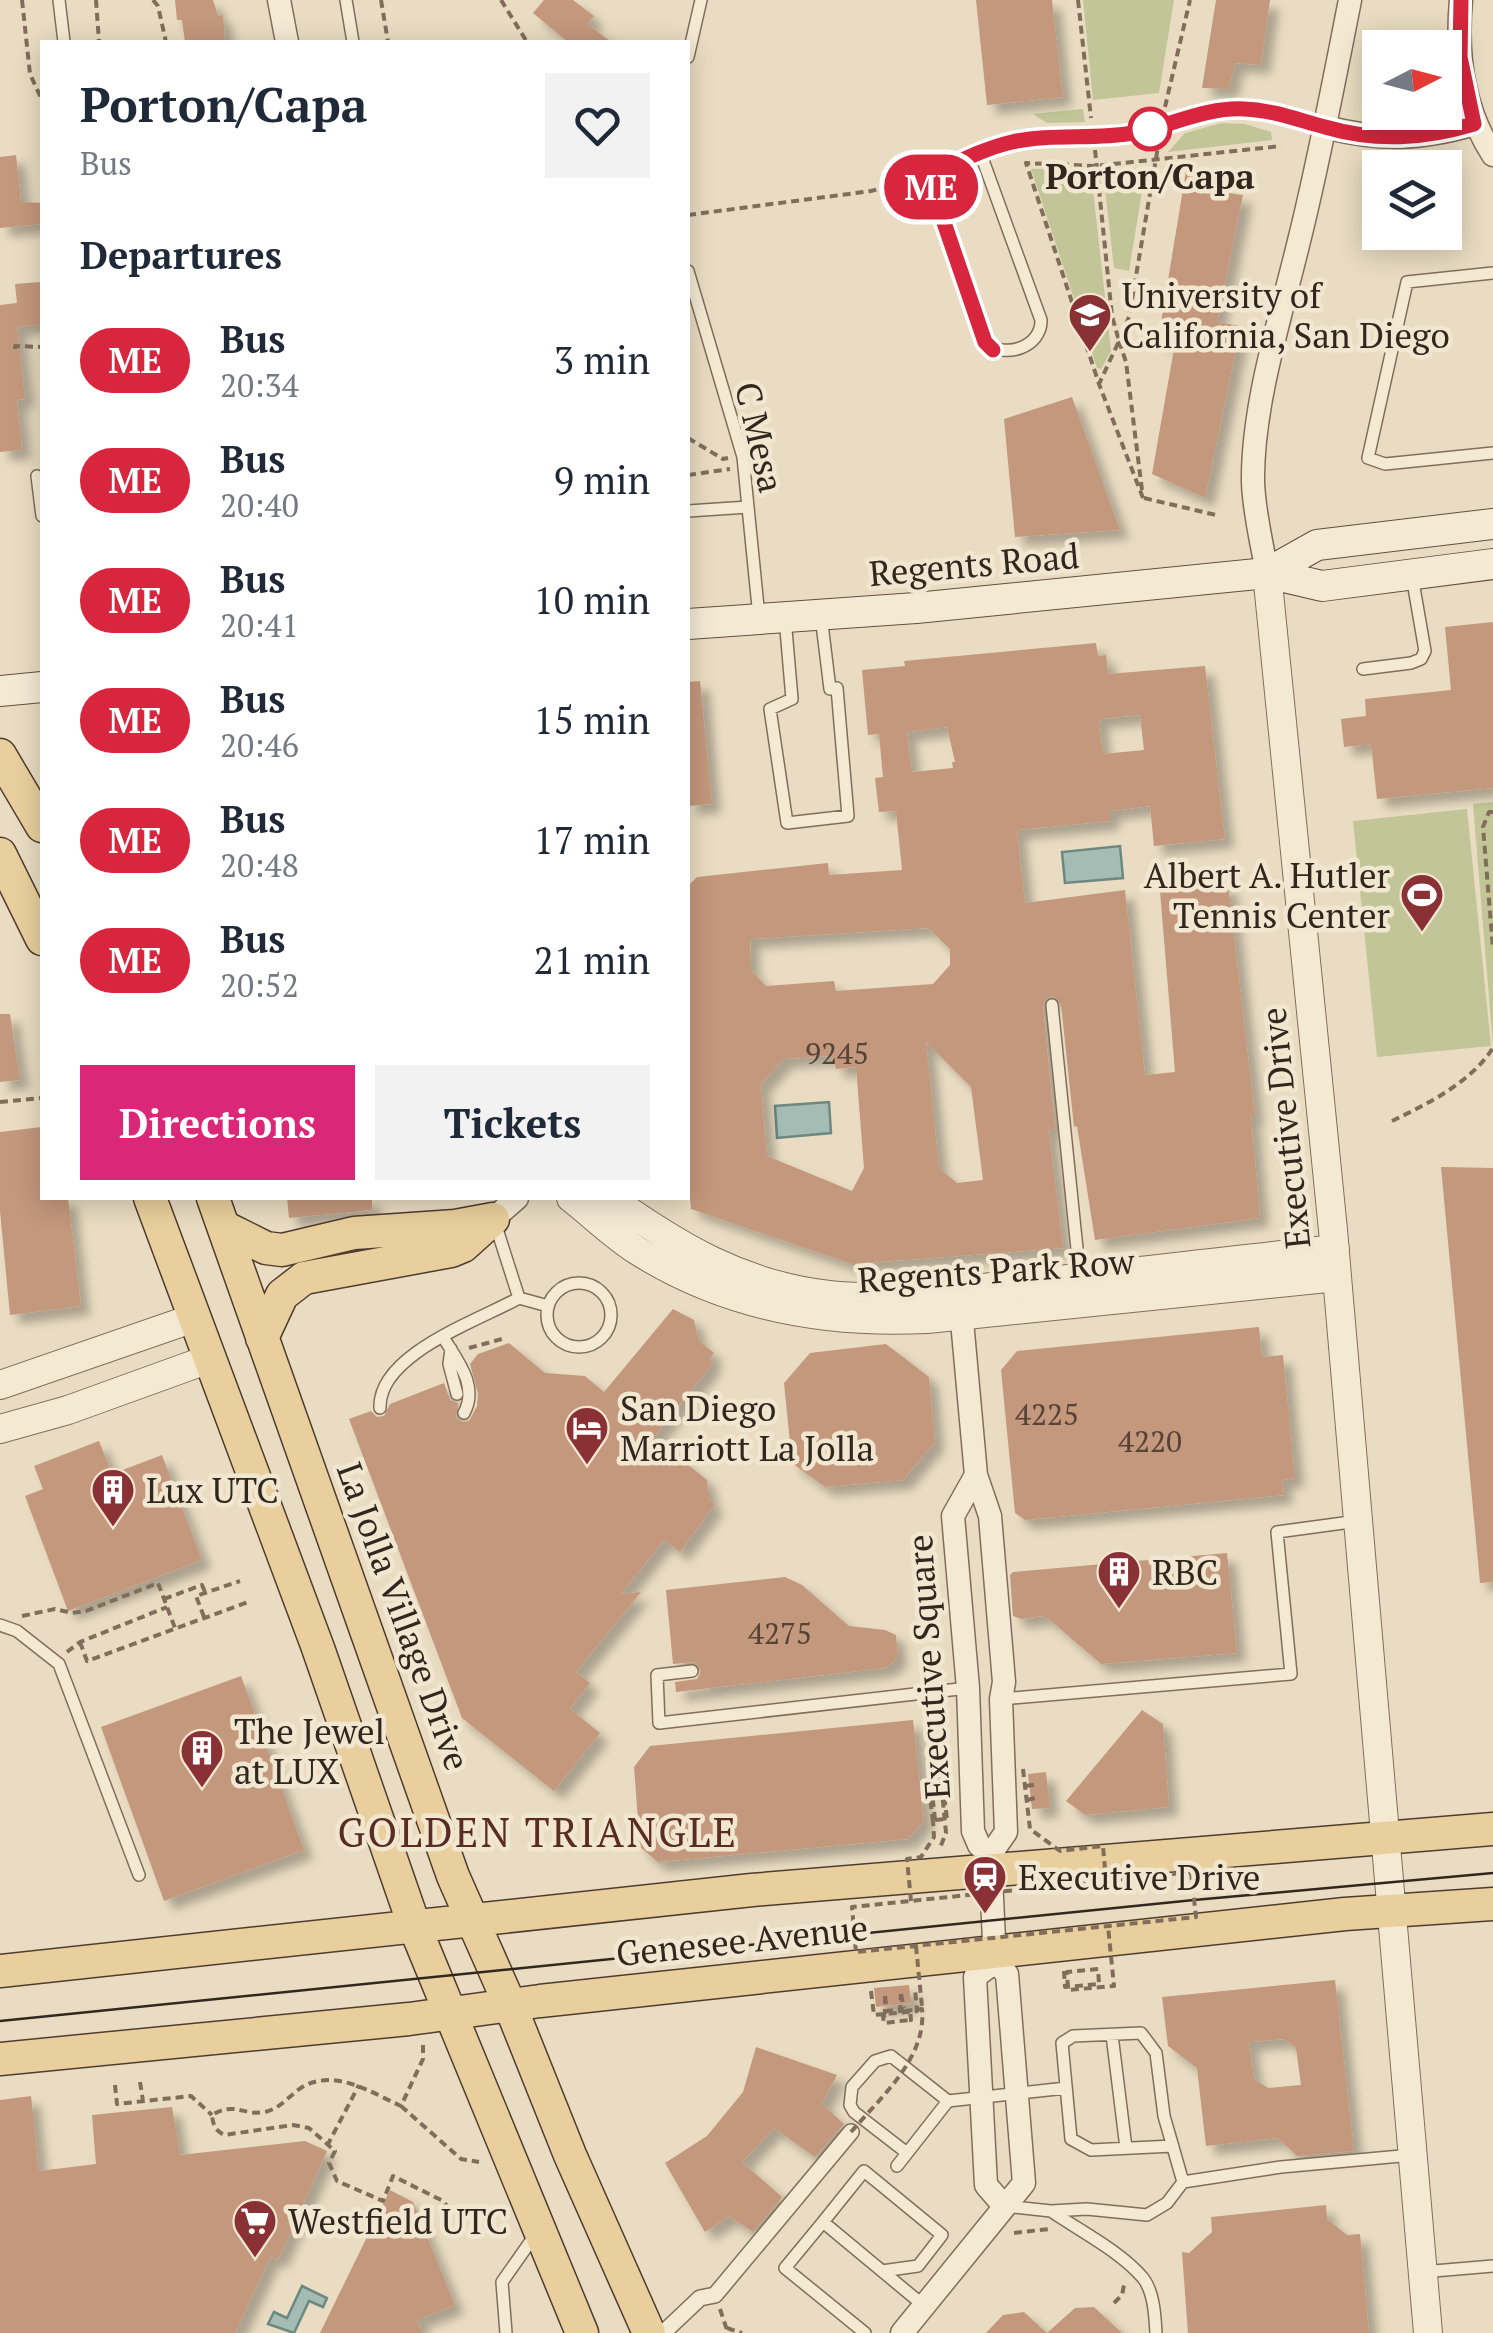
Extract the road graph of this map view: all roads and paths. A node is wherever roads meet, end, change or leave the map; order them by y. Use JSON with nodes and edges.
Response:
{"nodes":[{"id":1,"x":22,"y":0,"type":"edge"},
{"id":2,"x":60,"y":0,"type":"edge"},
{"id":3,"x":96,"y":0,"type":"edge"},
{"id":4,"x":153,"y":0,"type":"edge"},
{"id":5,"x":279,"y":0,"type":"edge"},
{"id":6,"x":346,"y":0,"type":"edge"},
{"id":7,"x":381,"y":0,"type":"edge"},
{"id":8,"x":500,"y":0,"type":"edge"},
{"id":9,"x":700,"y":0,"type":"edge"},
{"id":10,"x":1078,"y":0,"type":"edge"},
{"id":11,"x":1190,"y":0,"type":"edge"},
{"id":12,"x":1350,"y":0,"type":"edge"},
{"id":13,"x":1462,"y":0,"type":"edge"},
{"id":14,"x":64,"y":40,"type":"edge"},
{"id":15,"x":99,"y":40,"type":"edge"},
{"id":16,"x":166,"y":40,"type":"edge"},
{"id":17,"x":287,"y":40,"type":"edge"},
{"id":18,"x":353,"y":40,"type":"edge"},
{"id":19,"x":388,"y":40,"type":"edge"},
{"id":20,"x":526,"y":40,"type":"edge"},
{"id":21,"x":690,"y":48,"type":"edge"},
{"id":22,"x":40,"y":96,"type":"edge"},
{"id":23,"x":1164,"y":109,"type":"dead end"},
{"id":24,"x":1092,"y":122,"type":"dead end"},
{"id":25,"x":1474,"y":124,"type":"junction"},
{"id":26,"x":1326,"y":128,"type":"junction"},
{"id":27,"x":1159,"y":141,"type":"dead end"},
{"id":28,"x":1281,"y":146,"type":"dead end"},
{"id":29,"x":1095,"y":150,"type":"dead end"},
{"id":30,"x":980,"y":152,"type":"junction"},
{"id":31,"x":1493,"y":154,"type":"edge"},
{"id":32,"x":1156,"y":160,"type":"junction"},
{"id":33,"x":1095,"y":166,"type":"junction"},
{"id":34,"x":928,"y":176,"type":"junction"},
{"id":35,"x":690,"y":215,"type":"edge"},
{"id":36,"x":1493,"y":273,"type":"edge"},
{"id":37,"x":690,"y":278,"type":"edge"},
{"id":38,"x":1119,"y":341,"type":"junction"},
{"id":39,"x":40,"y":347,"type":"edge"},
{"id":40,"x":15,"y":349,"type":"dead end"},
{"id":41,"x":1100,"y":384,"type":"junction"},
{"id":42,"x":690,"y":439,"type":"edge"},
{"id":43,"x":1493,"y":453,"type":"edge"},
{"id":44,"x":743,"y":462,"type":"junction"},
{"id":45,"x":37,"y":476,"type":"dead end"},
{"id":46,"x":690,"y":476,"type":"edge"},
{"id":47,"x":1143,"y":498,"type":"junction"},
{"id":48,"x":40,"y":500,"type":"edge"},
{"id":49,"x":748,"y":507,"type":"junction"},
{"id":50,"x":690,"y":511,"type":"edge"},
{"id":51,"x":1216,"y":515,"type":"dead end"},
{"id":52,"x":1493,"y":524,"type":"edge"},
{"id":53,"x":1493,"y":564,"type":"edge"},
{"id":54,"x":1267,"y":573,"type":"junction"},
{"id":55,"x":1412,"y":576,"type":"junction"},
{"id":56,"x":820,"y":616,"type":"junction"},
{"id":57,"x":772,"y":618,"type":"junction"},
{"id":58,"x":690,"y":624,"type":"edge"},
{"id":59,"x":1363,"y":669,"type":"dead end"},
{"id":60,"x":40,"y":687,"type":"edge"},
{"id":61,"x":0,"y":692,"type":"edge"},
{"id":62,"x":0,"y":755,"type":"edge"},
{"id":63,"x":1493,"y":812,"type":"edge"},
{"id":64,"x":40,"y":823,"type":"edge"},
{"id":65,"x":0,"y":854,"type":"edge"},
{"id":66,"x":40,"y":934,"type":"edge"},
{"id":67,"x":1493,"y":949,"type":"edge"},
{"id":68,"x":1052,"y":1005,"type":"dead end"},
{"id":69,"x":1493,"y":1048,"type":"edge"},
{"id":70,"x":40,"y":1098,"type":"edge"},
{"id":71,"x":0,"y":1102,"type":"edge"},
{"id":72,"x":1392,"y":1121,"type":"dead end"},
{"id":73,"x":151,"y":1200,"type":"edge"},
{"id":74,"x":574,"y":1200,"type":"edge"},
{"id":75,"x":613,"y":1200,"type":"edge"},
{"id":76,"x":505,"y":1208,"type":"edge"},
{"id":77,"x":218,"y":1212,"type":"edge"},
{"id":78,"x":1336,"y":1263,"type":"junction"},
{"id":79,"x":1080,"y":1278,"type":"junction"},
{"id":80,"x":519,"y":1298,"type":"junction"},
{"id":81,"x":961,"y":1303,"type":"junction"},
{"id":82,"x":548,"y":1306,"type":"junction"},
{"id":83,"x":827,"y":1306,"type":"junction"},
{"id":84,"x":194,"y":1318,"type":"junction"},
{"id":85,"x":444,"y":1337,"type":"junction"},
{"id":86,"x":262,"y":1338,"type":"junction"},
{"id":87,"x":502,"y":1339,"type":"dead end"},
{"id":88,"x":465,"y":1348,"type":"dead end"},
{"id":89,"x":451,"y":1349,"type":"junction"},
{"id":90,"x":209,"y":1359,"type":"junction"},
{"id":91,"x":0,"y":1384,"type":"edge"},
{"id":92,"x":457,"y":1394,"type":"dead end"},
{"id":93,"x":380,"y":1408,"type":"dead end"},
{"id":94,"x":464,"y":1414,"type":"dead end"},
{"id":95,"x":0,"y":1428,"type":"edge"},
{"id":96,"x":976,"y":1474,"type":"junction"},
{"id":97,"x":1358,"y":1522,"type":"junction"},
{"id":98,"x":994,"y":1557,"type":"junction"},
{"id":99,"x":957,"y":1561,"type":"junction"},
{"id":100,"x":240,"y":1581,"type":"dead end"},
{"id":101,"x":205,"y":1592,"type":"junction"},
{"id":102,"x":164,"y":1599,"type":"junction"},
{"id":103,"x":248,"y":1602,"type":"dead end"},
{"id":104,"x":167,"y":1607,"type":"junction"},
{"id":105,"x":204,"y":1618,"type":"junction"},
{"id":106,"x":5,"y":1621,"type":"edge"},
{"id":107,"x":175,"y":1628,"type":"junction"},
{"id":108,"x":80,"y":1642,"type":"junction"},
{"id":109,"x":63,"y":1655,"type":"dead end"},
{"id":110,"x":692,"y":1670,"type":"dead end"},
{"id":111,"x":968,"y":1688,"type":"junction"},
{"id":112,"x":1002,"y":1690,"type":"junction"},
{"id":113,"x":1024,"y":1769,"type":"dead end"},
{"id":114,"x":1038,"y":1784,"type":"dead end"},
{"id":115,"x":1026,"y":1788,"type":"junction"},
{"id":116,"x":1039,"y":1797,"type":"dead end"},
{"id":117,"x":1027,"y":1800,"type":"junction"},
{"id":118,"x":1493,"y":1829,"type":"edge"},
{"id":119,"x":1388,"y":1838,"type":"junction"},
{"id":120,"x":940,"y":1848,"type":"dead end"},
{"id":121,"x":991,"y":1862,"type":"junction"},
{"id":122,"x":139,"y":1875,"type":"dead end"},
{"id":123,"x":1106,"y":1881,"type":"junction"},
{"id":124,"x":911,"y":1901,"type":"junction"},
{"id":125,"x":1493,"y":1904,"type":"edge"},
{"id":126,"x":1393,"y":1910,"type":"junction"},
{"id":127,"x":472,"y":1918,"type":"junction"},
{"id":128,"x":414,"y":1925,"type":"junction"},
{"id":129,"x":1108,"y":1926,"type":"junction"},
{"id":130,"x":916,"y":1946,"type":"junction"},
{"id":131,"x":994,"y":1957,"type":"junction"},
{"id":132,"x":1064,"y":1964,"type":"dead end"},
{"id":133,"x":0,"y":1971,"type":"edge"},
{"id":134,"x":914,"y":1977,"type":"dead end"},
{"id":135,"x":870,"y":1981,"type":"dead end"},
{"id":136,"x":900,"y":1994,"type":"dead end"},
{"id":137,"x":510,"y":2005,"type":"junction"},
{"id":138,"x":906,"y":2012,"type":"junction"},
{"id":139,"x":449,"y":2013,"type":"junction"},
{"id":140,"x":886,"y":2014,"type":"junction"},
{"id":141,"x":1112,"y":2035,"type":"junction"},
{"id":142,"x":423,"y":2045,"type":"dead end"},
{"id":143,"x":0,"y":2059,"type":"edge"},
{"id":144,"x":140,"y":2082,"type":"dead end"},
{"id":145,"x":115,"y":2085,"type":"dead end"},
{"id":146,"x":359,"y":2085,"type":"junction"},
{"id":147,"x":1066,"y":2088,"type":"junction"},
{"id":148,"x":1018,"y":2094,"type":"junction"},
{"id":149,"x":979,"y":2098,"type":"junction"},
{"id":150,"x":948,"y":2101,"type":"junction"},
{"id":151,"x":143,"y":2102,"type":"junction"},
{"id":152,"x":401,"y":2106,"type":"junction"},
{"id":153,"x":212,"y":2114,"type":"junction"},
{"id":154,"x":851,"y":2132,"type":"joint"},
{"id":155,"x":327,"y":2146,"type":"junction"},
{"id":156,"x":1173,"y":2146,"type":"junction"},
{"id":157,"x":1126,"y":2148,"type":"junction"},
{"id":158,"x":907,"y":2153,"type":"junction"},
{"id":159,"x":1412,"y":2155,"type":"junction"},
{"id":160,"x":479,"y":2162,"type":"dead end"},
{"id":161,"x":897,"y":2166,"type":"dead end"},
{"id":162,"x":1183,"y":2182,"type":"junction"},
{"id":163,"x":1004,"y":2206,"type":"junction"},
{"id":164,"x":450,"y":2210,"type":"dead end"},
{"id":165,"x":1051,"y":2211,"type":"junction"},
{"id":166,"x":823,"y":2222,"type":"junction"},
{"id":167,"x":538,"y":2232,"type":"junction"},
{"id":168,"x":1061,"y":2233,"type":"dead end"},
{"id":169,"x":1005,"y":2239,"type":"dead end"},
{"id":170,"x":1493,"y":2266,"type":"edge"},
{"id":171,"x":882,"y":2271,"type":"junction"},
{"id":172,"x":1422,"y":2272,"type":"junction"},
{"id":173,"x":1118,"y":2277,"type":"dead end"},
{"id":174,"x":1114,"y":2303,"type":"dead end"},
{"id":175,"x":923,"y":2305,"type":"junction"},
{"id":176,"x":727,"y":2328,"type":"dead end"},
{"id":177,"x":506,"y":2333,"type":"edge"},
{"id":178,"x":582,"y":2333,"type":"edge"},
{"id":179,"x":649,"y":2333,"type":"edge"},
{"id":180,"x":663,"y":2333,"type":"edge"},
{"id":181,"x":742,"y":2333,"type":"edge"},
{"id":182,"x":865,"y":2333,"type":"edge"},
{"id":183,"x":902,"y":2333,"type":"edge"},
{"id":184,"x":919,"y":2333,"type":"edge"},
{"id":185,"x":1156,"y":2333,"type":"edge"},
{"id":186,"x":1428,"y":2333,"type":"edge"}],
"edges":[{"from":1,"to":22,"type":"path"},
{"from":2,"to":14,"type":"lane"},
{"from":3,"to":15,"type":"path"},
{"from":4,"to":16,"type":"path"},
{"from":5,"to":17,"type":"street"},
{"from":6,"to":18,"type":"lane"},
{"from":7,"to":19,"type":"path"},
{"from":8,"to":20,"type":"path"},
{"from":9,"to":21,"type":"lane"},
{"from":10,"to":24,"type":"path"},
{"from":11,"to":23,"type":"path"},
{"from":12,"to":26,"type":"street"},
{"from":13,"to":25,"type":"street"},
{"from":25,"to":26,"type":"street"},
{"from":25,"to":31,"type":"street"},
{"from":26,"to":30,"type":"lane"},
{"from":26,"to":54,"type":"street"},
{"from":27,"to":32,"type":"path"},
{"from":28,"to":32,"type":"path"},
{"from":29,"to":33,"type":"path"},
{"from":30,"to":34,"type":"lane"},
{"from":30,"to":34,"type":"lane"},
{"from":32,"to":33,"type":"path"},
{"from":32,"to":38,"type":"path"},
{"from":33,"to":38,"type":"path"},
{"from":33,"to":41,"type":"path"},
{"from":34,"to":35,"type":"path"},
{"from":36,"to":43,"type":"lane"},
{"from":37,"to":44,"type":"lane","name":"C Mesa"},
{"from":38,"to":41,"type":"path"},
{"from":38,"to":47,"type":"path"},
{"from":39,"to":40,"type":"path"},
{"from":41,"to":47,"type":"path"},
{"from":42,"to":44,"type":"path"},
{"from":44,"to":46,"type":"path"},
{"from":44,"to":49,"type":"lane","name":"C Mesa"},
{"from":45,"to":48,"type":"lane"},
{"from":47,"to":51,"type":"path"},
{"from":49,"to":50,"type":"lane"},
{"from":49,"to":57,"type":"lane","name":"C Mesa"},
{"from":52,"to":54,"type":"main road","name":"Regents Road"},
{"from":53,"to":55,"type":"main road","name":"Regents Road"},
{"from":54,"to":55,"type":"main road","name":"Regents Road"},
{"from":54,"to":56,"type":"main road","name":"Regents Road"},
{"from":54,"to":78,"type":"street","name":"Executive Drive"},
{"from":55,"to":59,"type":"lane"},
{"from":56,"to":57,"type":"main road","name":"Regents Road"},
{"from":56,"to":57,"type":"lane","name":"C Mesa"},
{"from":57,"to":58,"type":"main road","name":"Regents Road"},
{"from":60,"to":61,"type":"main road"},
{"from":62,"to":64,"type":"main road"},
{"from":63,"to":67,"type":"path"},
{"from":65,"to":66,"type":"main road"},
{"from":68,"to":79,"type":"lane"},
{"from":69,"to":72,"type":"path"},
{"from":70,"to":71,"type":"path"},
{"from":73,"to":84,"type":"main road"},
{"from":74,"to":83,"type":"street","name":"Regents Park Row"},
{"from":75,"to":83,"type":"street","name":"Regents Park Row"},
{"from":76,"to":77,"type":"main road"},
{"from":76,"to":80,"type":"lane"},
{"from":76,"to":86,"type":"main road"},
{"from":77,"to":86,"type":"main road","name":"La Jolla Village Drive"},
{"from":78,"to":79,"type":"street","name":"Regents Park Row"},
{"from":78,"to":81,"type":"street","name":"Regents Park Row"},
{"from":78,"to":97,"type":"street","name":"Executive Drive"},
{"from":79,"to":81,"type":"street","name":"Regents Park Row"},
{"from":80,"to":82,"type":"lane"},
{"from":80,"to":85,"type":"lane"},
{"from":81,"to":83,"type":"street","name":"Regents Park Row"},
{"from":81,"to":96,"type":"street","name":"Executive Square"},
{"from":82,"to":82,"type":"lane"},
{"from":84,"to":90,"type":"main road"},
{"from":84,"to":91,"type":"street"},
{"from":85,"to":89,"type":"lane"},
{"from":85,"to":93,"type":"lane"},
{"from":86,"to":127,"type":"main road","name":"La Jolla Village Drive"},
{"from":87,"to":88,"type":"path"},
{"from":89,"to":92,"type":"lane"},
{"from":89,"to":94,"type":"lane"},
{"from":90,"to":95,"type":"street"},
{"from":90,"to":128,"type":"main road"},
{"from":96,"to":98,"type":"street","name":"Executive Square"},
{"from":96,"to":99,"type":"street","name":"Executive Square"},
{"from":97,"to":112,"type":"lane"},
{"from":97,"to":119,"type":"street","name":"Executive Drive"},
{"from":98,"to":99,"type":"street"},
{"from":98,"to":112,"type":"street","name":"Executive Square"},
{"from":99,"to":111,"type":"street","name":"Executive Square"},
{"from":100,"to":101,"type":"path"},
{"from":101,"to":102,"type":"path"},
{"from":101,"to":105,"type":"path"},
{"from":102,"to":104,"type":"path"},
{"from":102,"to":106,"type":"path"},
{"from":103,"to":105,"type":"path"},
{"from":104,"to":107,"type":"path"},
{"from":104,"to":108,"type":"path"},
{"from":105,"to":107,"type":"path"},
{"from":106,"to":122,"type":"lane"},
{"from":107,"to":108,"type":"path"},
{"from":108,"to":109,"type":"path"},
{"from":110,"to":111,"type":"lane"},
{"from":111,"to":112,"type":"street"},
{"from":111,"to":121,"type":"street","name":"Executive Square"},
{"from":112,"to":121,"type":"street","name":"Executive Square"},
{"from":113,"to":115,"type":"path","bridge":true},
{"from":114,"to":115,"type":"path","bridge":true},
{"from":115,"to":117,"type":"path","bridge":true},
{"from":116,"to":117,"type":"path","bridge":true},
{"from":117,"to":123,"type":"path","bridge":true},
{"from":118,"to":119,"type":"main road","name":"Genesee Avenue"},
{"from":119,"to":121,"type":"main road","name":"Genesee Avenue"},
{"from":119,"to":126,"type":"street","name":"Executive Drive"},
{"from":120,"to":124,"type":"path","bridge":true},
{"from":121,"to":127,"type":"main road","name":"Genesee Avenue"},
{"from":121,"to":131,"type":"street","name":"Executive Square"},
{"from":123,"to":124,"type":"path","bridge":true},
{"from":123,"to":129,"type":"path","bridge":true},
{"from":124,"to":130,"type":"path","bridge":true},
{"from":125,"to":126,"type":"main road","name":"Genesee Avenue"},
{"from":126,"to":131,"type":"main road","name":"Genesee Avenue"},
{"from":126,"to":159,"type":"street","name":"Executive Drive"},
{"from":127,"to":128,"type":"main road","name":"Genesee Avenue"},
{"from":127,"to":137,"type":"main road","name":"La Jolla Village Drive"},
{"from":128,"to":133,"type":"main road","name":"Genesee Avenue"},
{"from":128,"to":139,"type":"main road"},
{"from":129,"to":130,"type":"path","bridge":true},
{"from":129,"to":132,"type":"path","bridge":true},
{"from":130,"to":138,"type":"path","bridge":true},
{"from":131,"to":137,"type":"main road","name":"Genesee Avenue"},
{"from":131,"to":148,"type":"street"},
{"from":131,"to":149,"type":"street"},
{"from":134,"to":138,"type":"path"},
{"from":135,"to":140,"type":"path"},
{"from":136,"to":138,"type":"path","bridge":true},
{"from":137,"to":139,"type":"main road","name":"Genesee Avenue"},
{"from":137,"to":179,"type":"main road","name":"La Jolla Village Drive"},
{"from":138,"to":138,"type":"path","bridge":true},
{"from":138,"to":140,"type":"path"},
{"from":138,"to":140,"type":"path","bridge":true},
{"from":138,"to":154,"type":"path","bridge":true},
{"from":139,"to":143,"type":"main road","name":"Genesee Avenue"},
{"from":139,"to":167,"type":"main road"},
{"from":141,"to":147,"type":"lane"},
{"from":141,"to":156,"type":"lane"},
{"from":141,"to":157,"type":"lane"},
{"from":142,"to":152,"type":"path"},
{"from":144,"to":151,"type":"path"},
{"from":145,"to":151,"type":"path"},
{"from":146,"to":152,"type":"path"},
{"from":146,"to":153,"type":"path"},
{"from":146,"to":155,"type":"path"},
{"from":147,"to":148,"type":"lane"},
{"from":147,"to":157,"type":"lane"},
{"from":148,"to":149,"type":"lane"},
{"from":148,"to":163,"type":"street"},
{"from":149,"to":150,"type":"lane"},
{"from":149,"to":163,"type":"street"},
{"from":150,"to":158,"type":"lane"},
{"from":150,"to":158,"type":"lane"},
{"from":151,"to":153,"type":"path"},
{"from":152,"to":160,"type":"path"},
{"from":153,"to":155,"type":"path"},
{"from":154,"to":180,"type":"street"},
{"from":155,"to":164,"type":"path"},
{"from":156,"to":157,"type":"lane"},
{"from":156,"to":162,"type":"lane"},
{"from":158,"to":161,"type":"lane"},
{"from":159,"to":162,"type":"lane"},
{"from":159,"to":172,"type":"street","name":"Executive Drive"},
{"from":162,"to":165,"type":"lane"},
{"from":163,"to":165,"type":"lane"},
{"from":163,"to":175,"type":"street"},
{"from":165,"to":185,"type":"lane"},
{"from":166,"to":171,"type":"lane"},
{"from":166,"to":171,"type":"lane"},
{"from":166,"to":182,"type":"lane"},
{"from":167,"to":177,"type":"lane"},
{"from":167,"to":178,"type":"main road"},
{"from":168,"to":169,"type":"path"},
{"from":170,"to":172,"type":"lane"},
{"from":171,"to":175,"type":"lane"},
{"from":172,"to":186,"type":"street","name":"Executive Drive"},
{"from":173,"to":174,"type":"path"},
{"from":175,"to":183,"type":"street"},
{"from":175,"to":184,"type":"street"},
{"from":176,"to":181,"type":"path"}]}
